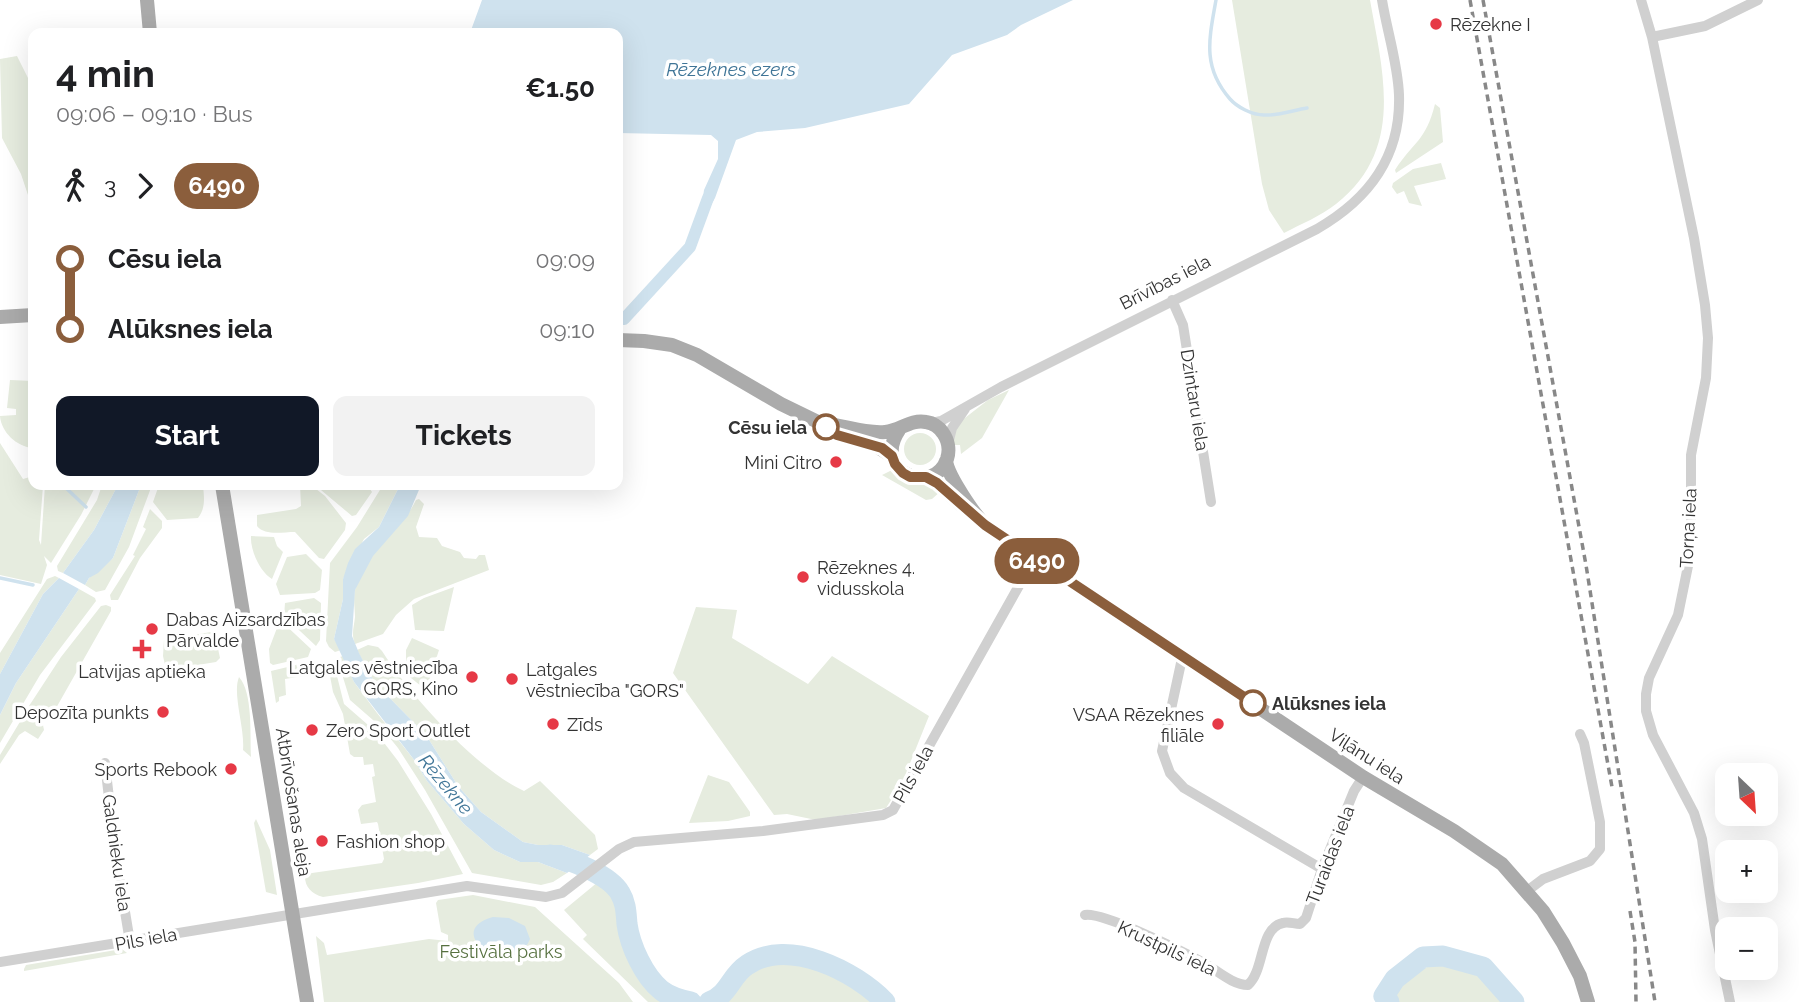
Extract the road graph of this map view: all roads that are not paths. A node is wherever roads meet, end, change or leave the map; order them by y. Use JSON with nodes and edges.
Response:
{"nodes":[{"id":1,"x":147,"y":0,"type":"edge"},
{"id":2,"x":1382,"y":0,"type":"edge"},
{"id":3,"x":1642,"y":0,"type":"edge"},
{"id":4,"x":1758,"y":0,"type":"edge"},
{"id":5,"x":150,"y":28,"type":"edge"},
{"id":6,"x":1652,"y":37,"type":"junction"},
{"id":7,"x":1172,"y":300,"type":"junction"},
{"id":8,"x":28,"y":315,"type":"edge"},
{"id":9,"x":0,"y":317,"type":"edge"},
{"id":10,"x":623,"y":340,"type":"edge"},
{"id":11,"x":967,"y":407,"type":"junction"},
{"id":12,"x":820,"y":423,"type":"junction"},
{"id":13,"x":932,"y":423,"type":"junction"},
{"id":14,"x":899,"y":430,"type":"junction"},
{"id":15,"x":948,"y":445,"type":"junction"},
{"id":16,"x":892,"y":456,"type":"junction"},
{"id":17,"x":946,"y":461,"type":"junction"},
{"id":18,"x":926,"y":477,"type":"junction"},
{"id":19,"x":223,"y":490,"type":"edge"},
{"id":20,"x":1211,"y":502,"type":"dead end"},
{"id":21,"x":974,"y":513,"type":"junction"},
{"id":22,"x":1034,"y":559,"type":"junction"},
{"id":23,"x":1185,"y":656,"type":"junction"},
{"id":24,"x":1580,"y":734,"type":"dead end"},
{"id":25,"x":106,"y":763,"type":"dead end"},
{"id":26,"x":1363,"y":777,"type":"junction"},
{"id":27,"x":1322,"y":869,"type":"junction"},
{"id":28,"x":1527,"y":891,"type":"junction"},
{"id":29,"x":293,"y":914,"type":"junction"},
{"id":30,"x":1085,"y":915,"type":"dead end"},
{"id":31,"x":130,"y":942,"type":"junction"},
{"id":32,"x":0,"y":962,"type":"edge"},
{"id":33,"x":1248,"y":985,"type":"joint"},
{"id":34,"x":307,"y":1002,"type":"edge"},
{"id":35,"x":1588,"y":1002,"type":"edge"},
{"id":36,"x":1730,"y":1002,"type":"edge"}],
"edges":[{"from":1,"to":5,"type":"main road"},
{"from":2,"to":7,"type":"street","name":"Brīvības iela"},
{"from":3,"to":6,"type":"street","name":"Torņa iela"},
{"from":4,"to":6,"type":"street"},
{"from":6,"to":36,"type":"street","name":"Torņa iela"},
{"from":7,"to":11,"type":"street","name":"Brīvības iela"},
{"from":7,"to":20,"type":"street","name":"Dzintaru iela"},
{"from":8,"to":9,"type":"main road"},
{"from":10,"to":12,"type":"main road"},
{"from":11,"to":13,"type":"street","name":"Brīvības iela"},
{"from":11,"to":15,"type":"street"},
{"from":12,"to":14,"type":"main road"},
{"from":12,"to":16,"type":"main road"},
{"from":13,"to":14,"type":"main road"},
{"from":13,"to":15,"type":"main road"},
{"from":14,"to":16,"type":"main road"},
{"from":15,"to":17,"type":"main road"},
{"from":16,"to":18,"type":"main road"},
{"from":17,"to":18,"type":"main road"},
{"from":17,"to":21,"type":"main road"},
{"from":18,"to":21,"type":"main road","name":"Viļānu iela"},
{"from":19,"to":29,"type":"main road","name":"Atbrīvošanas aleja"},
{"from":21,"to":22,"type":"main road","name":"Viļānu iela"},
{"from":22,"to":23,"type":"main road","name":"Viļānu iela"},
{"from":22,"to":29,"type":"street","name":"Pils iela"},
{"from":23,"to":26,"type":"main road","name":"Viļānu iela"},
{"from":23,"to":27,"type":"street"},
{"from":24,"to":28,"type":"street"},
{"from":25,"to":31,"type":"street","name":"Galdnieku iela"},
{"from":26,"to":27,"type":"street","name":"Turaidas iela"},
{"from":26,"to":28,"type":"main road","name":"Viļānu iela"},
{"from":27,"to":33,"type":"street","name":"Turaidas iela"},
{"from":28,"to":35,"type":"main road","name":"Viļānu iela"},
{"from":29,"to":31,"type":"street","name":"Pils iela"},
{"from":29,"to":34,"type":"main road","name":"Atbrīvošanas aleja"},
{"from":30,"to":33,"type":"street","name":"Krustpils iela"},
{"from":31,"to":32,"type":"street","name":"Pils iela"}]}
